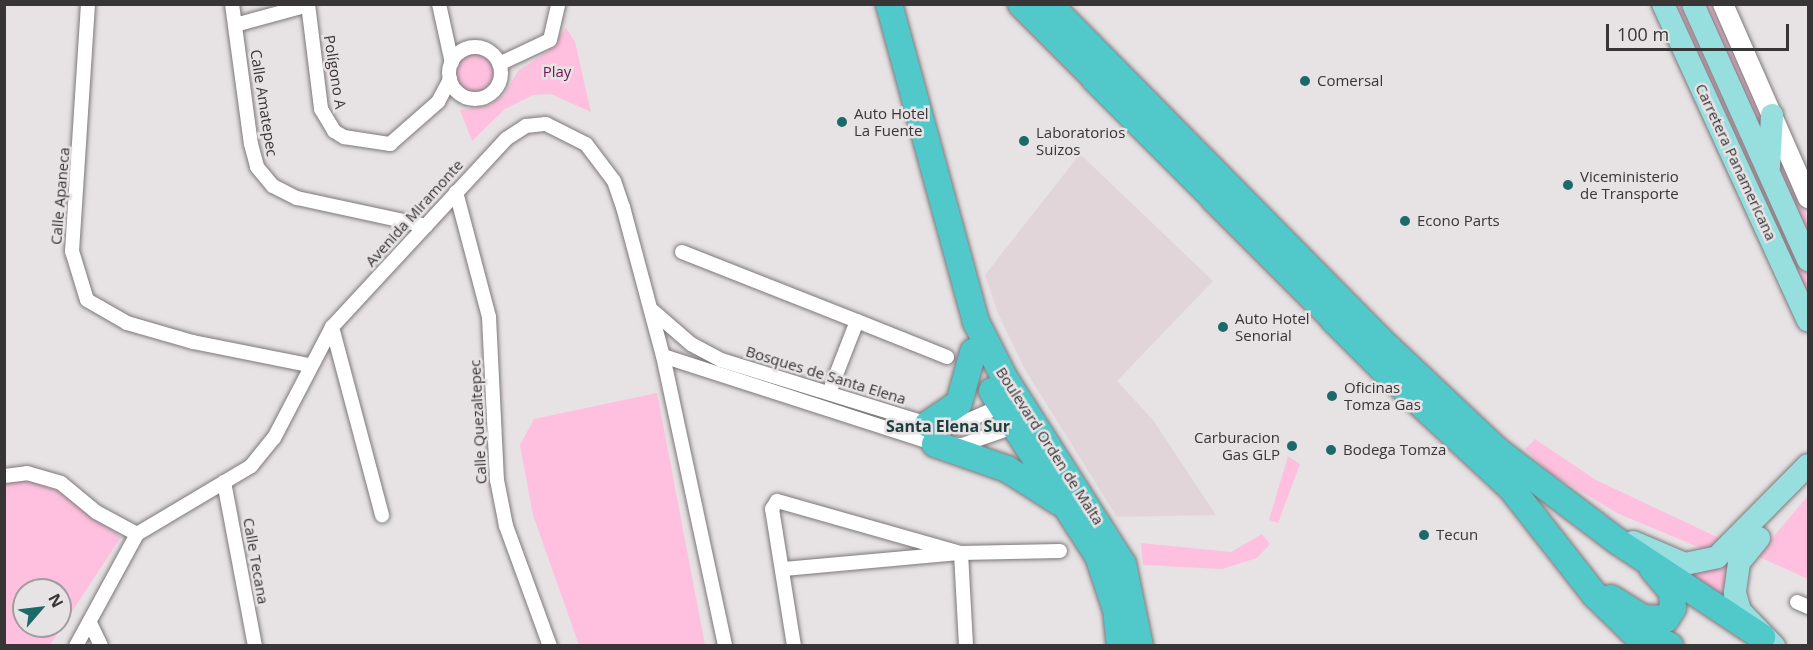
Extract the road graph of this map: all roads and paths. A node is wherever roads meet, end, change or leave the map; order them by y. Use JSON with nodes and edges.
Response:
{"nodes":[{"id":1,"x":88,"y":4,"type":"edge"},
{"id":2,"x":232,"y":4,"type":"edge"},
{"id":3,"x":439,"y":4,"type":"edge"},
{"id":4,"x":558,"y":4,"type":"edge"},
{"id":5,"x":874,"y":4,"type":"edge"},
{"id":6,"x":889,"y":4,"type":"edge"},
{"id":7,"x":1021,"y":4,"type":"edge"},
{"id":8,"x":1049,"y":4,"type":"edge"},
{"id":9,"x":1663,"y":4,"type":"edge"},
{"id":10,"x":1693,"y":4,"type":"edge"},
{"id":11,"x":1723,"y":4,"type":"edge"},
{"id":12,"x":308,"y":5,"type":"edge"},
{"id":13,"x":236,"y":25,"type":"junction"},
{"id":14,"x":443,"y":32,"type":"junction"},
{"id":15,"x":478,"y":48,"type":"junction"},
{"id":16,"x":452,"y":63,"type":"junction"},
{"id":17,"x":499,"y":64,"type":"junction"},
{"id":18,"x":450,"y":79,"type":"junction"},
{"id":19,"x":473,"y":99,"type":"junction"},
{"id":20,"x":438,"y":102,"type":"junction"},
{"id":21,"x":1772,"y":115,"type":"junction"},
{"id":22,"x":1769,"y":170,"type":"junction"},
{"id":23,"x":456,"y":192,"type":"junction"},
{"id":24,"x":1809,"y":198,"type":"edge"},
{"id":25,"x":426,"y":226,"type":"junction"},
{"id":26,"x":682,"y":252,"type":"dead end"},
{"id":27,"x":1809,"y":260,"type":"edge"},
{"id":28,"x":652,"y":311,"type":"junction"},
{"id":29,"x":1809,"y":320,"type":"edge"},
{"id":30,"x":857,"y":321,"type":"junction"},
{"id":31,"x":332,"y":327,"type":"junction"},
{"id":32,"x":973,"y":352,"type":"junction"},
{"id":33,"x":663,"y":356,"type":"junction"},
{"id":34,"x":947,"y":357,"type":"dead end"},
{"id":35,"x":308,"y":365,"type":"junction"},
{"id":36,"x":829,"y":393,"type":"junction"},
{"id":37,"x":1007,"y":416,"type":"junction"},
{"id":38,"x":931,"y":434,"type":"junction"},
{"id":39,"x":1809,"y":465,"type":"edge"},
{"id":40,"x":4,"y":476,"type":"edge"},
{"id":41,"x":224,"y":482,"type":"junction"},
{"id":42,"x":1809,"y":484,"type":"edge"},
{"id":43,"x":1071,"y":510,"type":"junction"},
{"id":44,"x":382,"y":515,"type":"dead end"},
{"id":45,"x":1607,"y":533,"type":"junction"},
{"id":46,"x":137,"y":534,"type":"junction"},
{"id":47,"x":1059,"y":551,"type":"dead end"},
{"id":48,"x":961,"y":553,"type":"junction"},
{"id":49,"x":1566,"y":558,"type":"junction"},
{"id":50,"x":784,"y":569,"type":"junction"},
{"id":51,"x":1595,"y":595,"type":"junction"},
{"id":52,"x":90,"y":623,"type":"junction"},
{"id":53,"x":1768,"y":641,"type":"edge"},
{"id":54,"x":76,"y":645,"type":"edge"},
{"id":55,"x":101,"y":645,"type":"edge"},
{"id":56,"x":255,"y":645,"type":"edge"},
{"id":57,"x":550,"y":645,"type":"edge"},
{"id":58,"x":725,"y":645,"type":"edge"},
{"id":59,"x":794,"y":645,"type":"edge"},
{"id":60,"x":966,"y":645,"type":"edge"},
{"id":61,"x":1120,"y":645,"type":"edge"},
{"id":62,"x":1140,"y":645,"type":"edge"},
{"id":63,"x":1647,"y":645,"type":"edge"},
{"id":64,"x":1670,"y":645,"type":"edge"}],
"edges":[{"from":1,"to":35,"type":"street","name":"Calle Apaneca"},
{"from":2,"to":13,"type":"street","name":"Calle Amatepec"},
{"from":3,"to":14,"type":"street"},
{"from":4,"to":17,"type":"street"},
{"from":5,"to":32,"type":"highway","name":"Boulevard Orden de Malta"},
{"from":6,"to":62,"type":"highway","name":"Boulevard Orden de Malta"},
{"from":7,"to":49,"type":"highway"},
{"from":8,"to":45,"type":"highway"},
{"from":9,"to":29,"type":"main road","name":"Carretera Panamericana"},
{"from":10,"to":22,"type":"main road","name":"Carretera Panamericana"},
{"from":11,"to":21,"type":"street"},
{"from":12,"to":13,"type":"street","name":"Polígono A"},
{"from":12,"to":20,"type":"street","name":"Polígono A"},
{"from":13,"to":25,"type":"street","name":"Calle Amatepec"},
{"from":14,"to":15,"type":"street"},
{"from":14,"to":16,"type":"street"},
{"from":15,"to":16,"type":"street"},
{"from":15,"to":17,"type":"street"},
{"from":16,"to":18,"type":"street"},
{"from":17,"to":19,"type":"street"},
{"from":18,"to":19,"type":"street"},
{"from":18,"to":20,"type":"street","name":"Polígono A"},
{"from":19,"to":20,"type":"street"},
{"from":21,"to":22,"type":"main road"},
{"from":21,"to":24,"type":"street"},
{"from":22,"to":27,"type":"main road","name":"Carretera Panamericana"},
{"from":23,"to":25,"type":"street","name":"Avenida Miramonte"},
{"from":23,"to":28,"type":"street","name":"Avenida Miramonte"},
{"from":23,"to":57,"type":"street","name":"Calle Quezaltepec"},
{"from":25,"to":31,"type":"street","name":"Avenida Miramonte"},
{"from":26,"to":30,"type":"street"},
{"from":28,"to":33,"type":"street","name":"Avenida Miramonte"},
{"from":28,"to":36,"type":"street","name":"Bosques de Santa Elena"},
{"from":30,"to":34,"type":"street"},
{"from":30,"to":36,"type":"street"},
{"from":31,"to":35,"type":"street","name":"Avenida Miramonte"},
{"from":31,"to":44,"type":"street"},
{"from":32,"to":37,"type":"highway","name":"Boulevard Orden de Malta"},
{"from":32,"to":38,"type":"highway"},
{"from":33,"to":38,"type":"street","name":"Bosques de Santa Elena"},
{"from":33,"to":58,"type":"street","name":"Avenida Miramonte"},
{"from":35,"to":41,"type":"street","name":"Avenida Miramonte"},
{"from":36,"to":38,"type":"street","name":"Bosques de Santa Elena"},
{"from":37,"to":38,"type":"street","name":"Bosques de Santa Elena"},
{"from":37,"to":38,"type":"street","name":"Bosques de Santa Elena"},
{"from":37,"to":43,"type":"highway","name":"Boulevard Orden de Malta"},
{"from":38,"to":43,"type":"highway"},
{"from":39,"to":45,"type":"main road"},
{"from":40,"to":46,"type":"street"},
{"from":41,"to":46,"type":"street","name":"Avenida Miramonte"},
{"from":41,"to":56,"type":"street","name":"Calle Tecana"},
{"from":42,"to":53,"type":"main road"},
{"from":43,"to":61,"type":"highway","name":"Boulevard Orden de Malta"},
{"from":45,"to":49,"type":"highway"},
{"from":45,"to":53,"type":"highway"},
{"from":46,"to":52,"type":"street"},
{"from":47,"to":48,"type":"street"},
{"from":48,"to":50,"type":"street"},
{"from":48,"to":50,"type":"street"},
{"from":48,"to":60,"type":"street"},
{"from":49,"to":51,"type":"highway"},
{"from":50,"to":59,"type":"street"},
{"from":51,"to":63,"type":"highway"},
{"from":51,"to":64,"type":"highway"},
{"from":52,"to":54,"type":"street"},
{"from":52,"to":55,"type":"street"}]}
